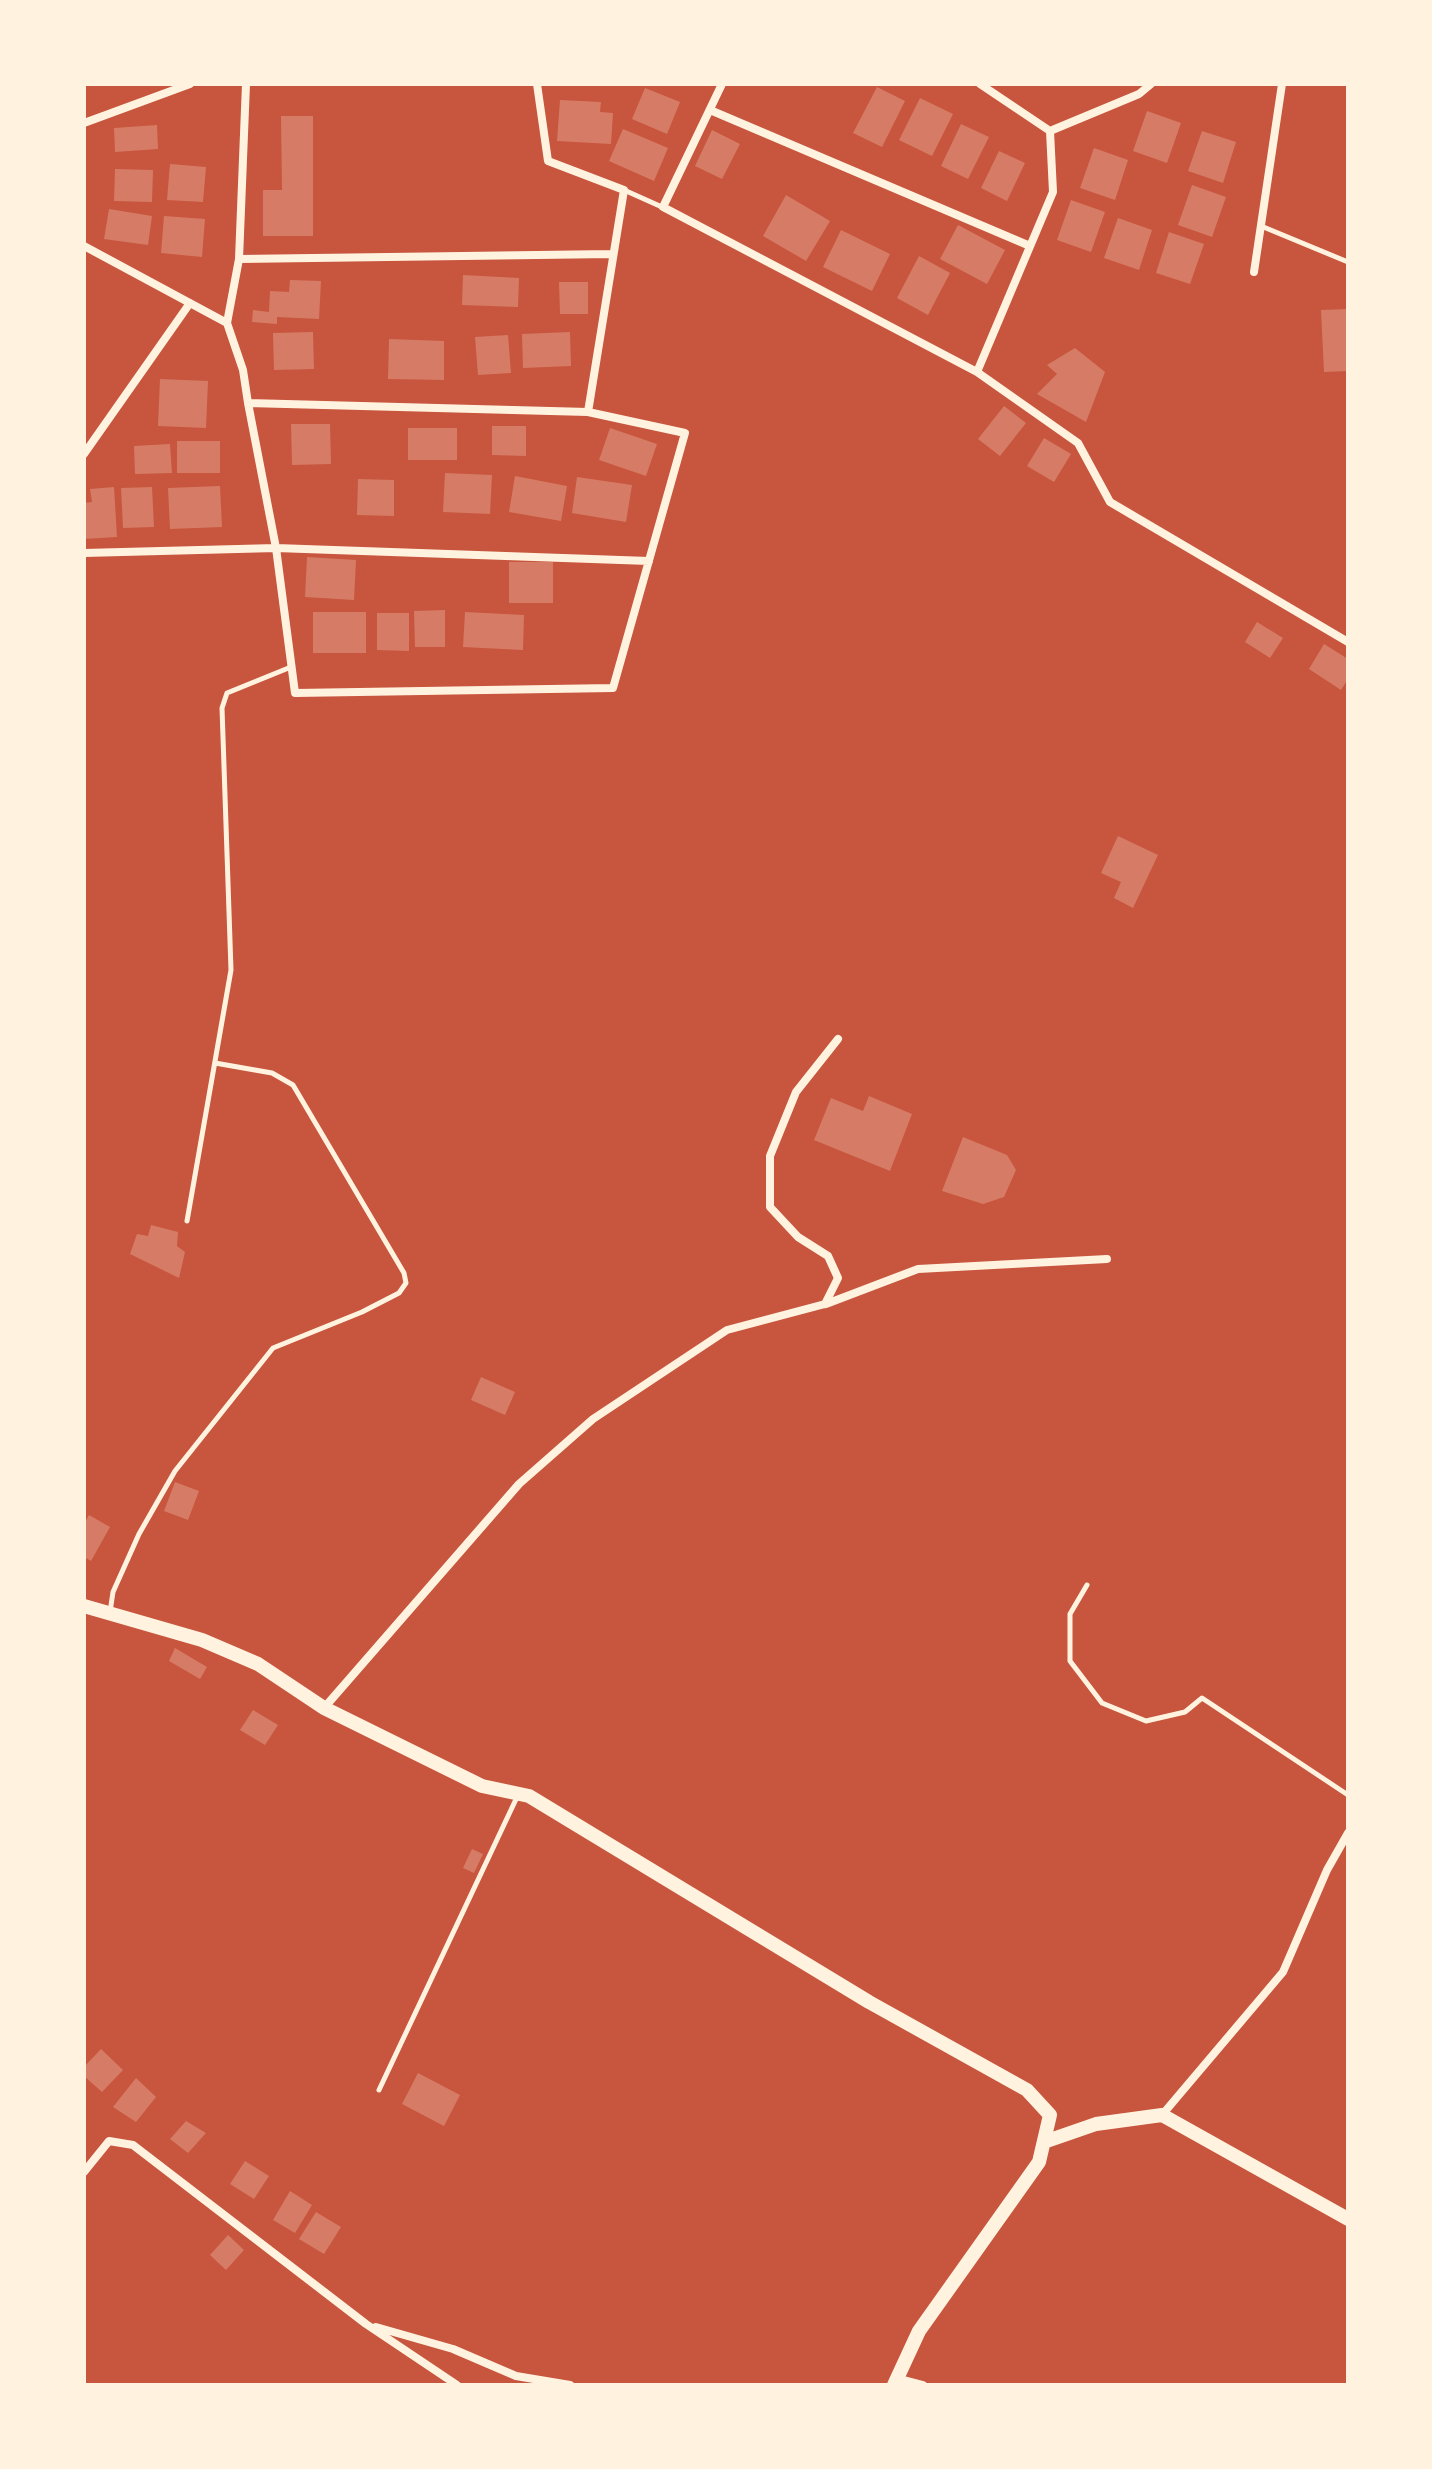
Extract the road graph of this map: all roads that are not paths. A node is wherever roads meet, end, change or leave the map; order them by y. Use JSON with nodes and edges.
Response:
{"nodes":[{"id":1,"x":190,"y":84,"type":"edge"},
{"id":2,"x":246,"y":84,"type":"edge"},
{"id":3,"x":537,"y":84,"type":"edge"},
{"id":4,"x":722,"y":84,"type":"edge"},
{"id":5,"x":980,"y":84,"type":"edge"},
{"id":6,"x":1151,"y":84,"type":"edge"},
{"id":7,"x":1282,"y":84,"type":"edge"},
{"id":8,"x":710,"y":110,"type":"junction"},
{"id":9,"x":84,"y":123,"type":"edge"},
{"id":10,"x":1050,"y":131,"type":"junction"},
{"id":11,"x":624,"y":190,"type":"junction"},
{"id":12,"x":663,"y":207,"type":"junction"},
{"id":13,"x":1261,"y":226,"type":"junction"},
{"id":14,"x":84,"y":246,"type":"edge"},
{"id":15,"x":1030,"y":246,"type":"junction"},
{"id":16,"x":611,"y":254,"type":"junction"},
{"id":17,"x":239,"y":259,"type":"junction"},
{"id":18,"x":1348,"y":262,"type":"edge"},
{"id":19,"x":1254,"y":272,"type":"dead end"},
{"id":20,"x":190,"y":303,"type":"junction"},
{"id":21,"x":227,"y":323,"type":"junction"},
{"id":22,"x":977,"y":372,"type":"junction"},
{"id":23,"x":248,"y":403,"type":"junction"},
{"id":24,"x":588,"y":412,"type":"junction"},
{"id":25,"x":84,"y":454,"type":"edge"},
{"id":26,"x":276,"y":548,"type":"junction"},
{"id":27,"x":84,"y":553,"type":"edge"},
{"id":28,"x":649,"y":561,"type":"junction"},
{"id":29,"x":1348,"y":642,"type":"edge"},
{"id":30,"x":292,"y":666,"type":"junction"},
{"id":31,"x":838,"y":1039,"type":"dead end"},
{"id":32,"x":215,"y":1063,"type":"junction"},
{"id":33,"x":187,"y":1221,"type":"dead end"},
{"id":34,"x":1107,"y":1259,"type":"dead end"},
{"id":35,"x":825,"y":1304,"type":"junction"},
{"id":36,"x":1087,"y":1585,"type":"dead end"},
{"id":37,"x":84,"y":1606,"type":"edge"},
{"id":38,"x":110,"y":1613,"type":"junction"},
{"id":39,"x":324,"y":1708,"type":"junction"},
{"id":40,"x":518,"y":1794,"type":"junction"},
{"id":41,"x":1348,"y":1795,"type":"edge"},
{"id":42,"x":1348,"y":1833,"type":"edge"},
{"id":43,"x":1345,"y":1844,"type":"edge"},
{"id":44,"x":379,"y":2090,"type":"dead end"},
{"id":45,"x":1162,"y":2115,"type":"junction"},
{"id":46,"x":1044,"y":2142,"type":"junction"},
{"id":47,"x":84,"y":2172,"type":"edge"},
{"id":48,"x":1348,"y":2219,"type":"edge"},
{"id":49,"x":366,"y":2324,"type":"junction"},
{"id":50,"x":897,"y":2382,"type":"edge"},
{"id":51,"x":457,"y":2385,"type":"edge"},
{"id":52,"x":570,"y":2385,"type":"edge"},
{"id":53,"x":923,"y":2385,"type":"edge"}],
"edges":[{"from":1,"to":9,"type":"street"},
{"from":2,"to":17,"type":"street"},
{"from":3,"to":11,"type":"street"},
{"from":4,"to":8,"type":"street"},
{"from":5,"to":10,"type":"street"},
{"from":6,"to":10,"type":"street"},
{"from":7,"to":13,"type":"street"},
{"from":8,"to":12,"type":"street"},
{"from":8,"to":15,"type":"street"},
{"from":10,"to":15,"type":"street"},
{"from":11,"to":12,"type":"lane"},
{"from":11,"to":16,"type":"street"},
{"from":12,"to":22,"type":"street"},
{"from":13,"to":18,"type":"lane"},
{"from":13,"to":19,"type":"street"},
{"from":14,"to":20,"type":"street"},
{"from":15,"to":22,"type":"street"},
{"from":16,"to":17,"type":"street"},
{"from":16,"to":24,"type":"street"},
{"from":17,"to":21,"type":"street"},
{"from":20,"to":21,"type":"street"},
{"from":20,"to":25,"type":"street"},
{"from":21,"to":23,"type":"street"},
{"from":22,"to":29,"type":"street"},
{"from":23,"to":24,"type":"street"},
{"from":23,"to":26,"type":"street"},
{"from":24,"to":28,"type":"street"},
{"from":26,"to":27,"type":"street"},
{"from":26,"to":28,"type":"street"},
{"from":26,"to":30,"type":"street"},
{"from":28,"to":30,"type":"street"},
{"from":30,"to":32,"type":"lane"},
{"from":31,"to":35,"type":"street"},
{"from":32,"to":33,"type":"lane"},
{"from":32,"to":38,"type":"lane"},
{"from":34,"to":35,"type":"street"},
{"from":35,"to":39,"type":"street"},
{"from":36,"to":41,"type":"lane"},
{"from":37,"to":38,"type":"street"},
{"from":38,"to":39,"type":"street"},
{"from":39,"to":40,"type":"street"},
{"from":40,"to":44,"type":"lane"},
{"from":40,"to":46,"type":"street"},
{"from":42,"to":43,"type":"street"},
{"from":43,"to":45,"type":"street"},
{"from":45,"to":46,"type":"street"},
{"from":45,"to":48,"type":"street"},
{"from":46,"to":50,"type":"street"},
{"from":47,"to":49,"type":"street"},
{"from":49,"to":51,"type":"street"},
{"from":49,"to":52,"type":"street"},
{"from":50,"to":53,"type":"street"}]}
